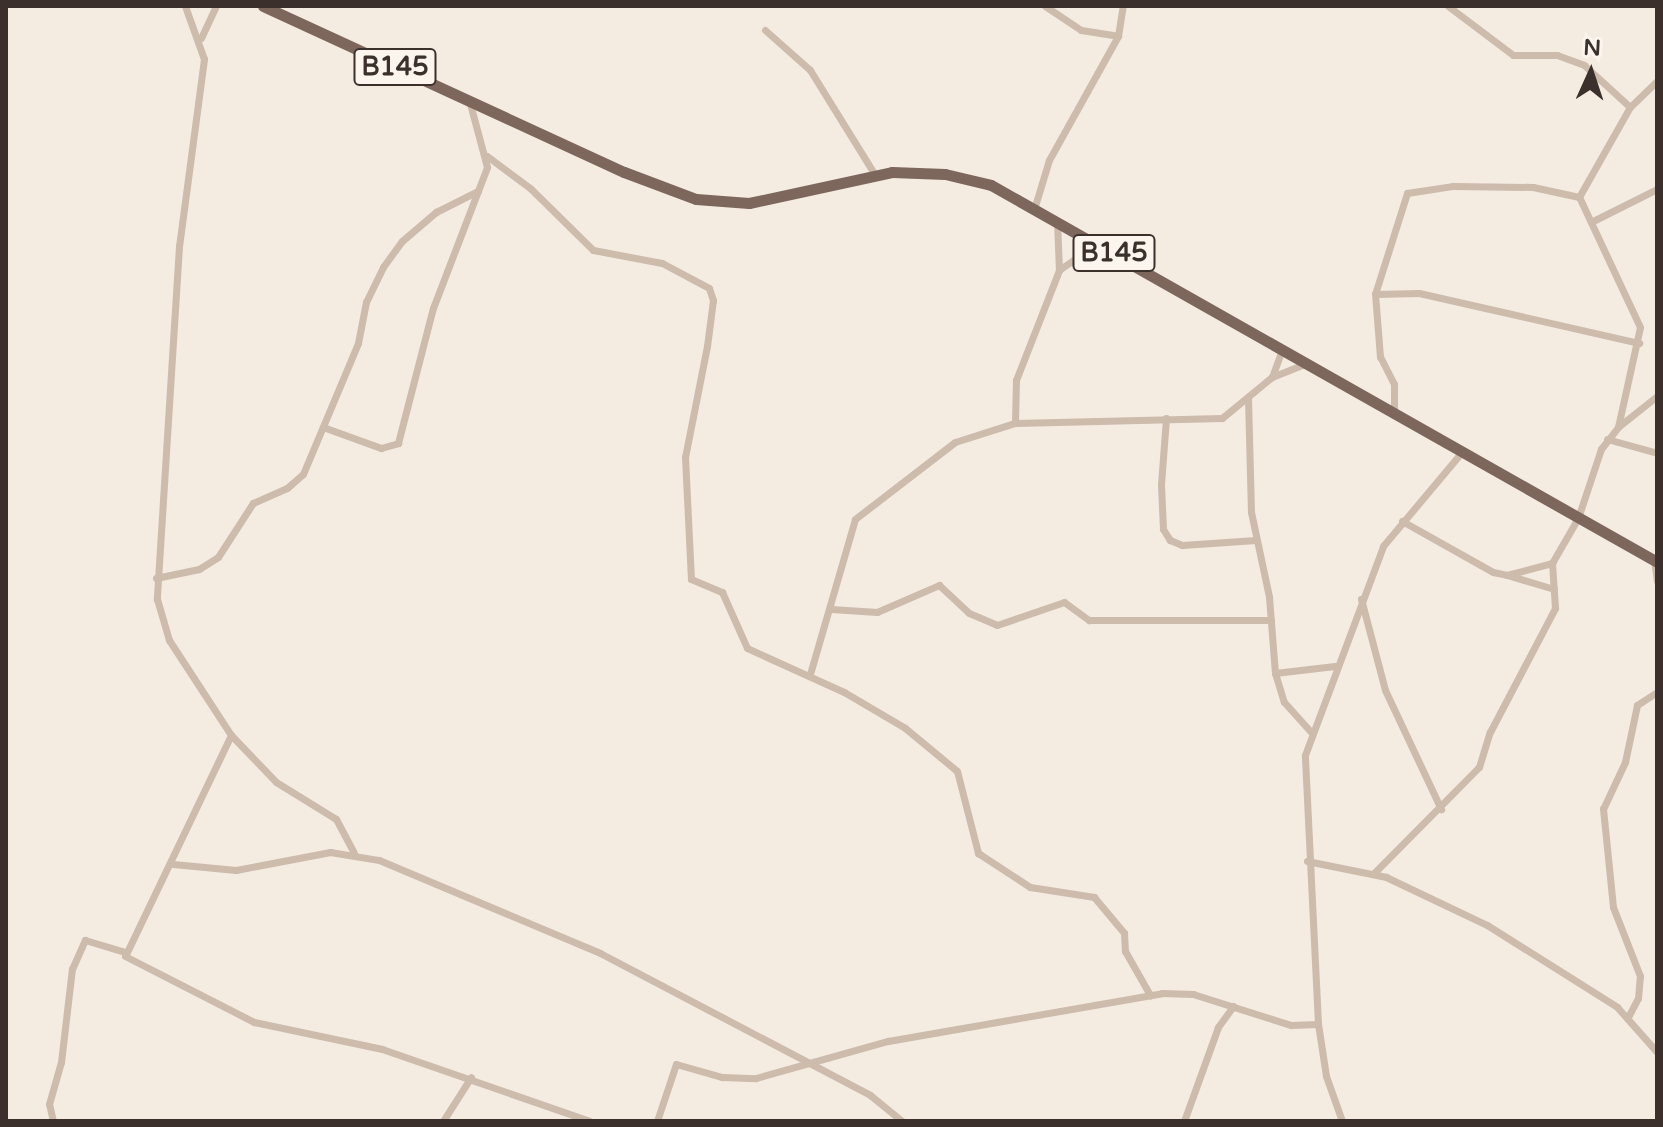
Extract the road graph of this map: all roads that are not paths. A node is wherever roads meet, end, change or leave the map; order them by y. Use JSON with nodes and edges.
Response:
{"nodes":[{"id":1,"x":185,"y":6,"type":"edge"},
{"id":2,"x":216,"y":6,"type":"edge"},
{"id":3,"x":263,"y":6,"type":"edge"},
{"id":4,"x":1045,"y":6,"type":"edge"},
{"id":5,"x":1123,"y":6,"type":"edge"},
{"id":6,"x":1448,"y":6,"type":"edge"},
{"id":7,"x":765,"y":30,"type":"dead end"},
{"id":8,"x":1118,"y":36,"type":"junction"},
{"id":9,"x":201,"y":40,"type":"junction"},
{"id":10,"x":1657,"y":81,"type":"edge"},
{"id":11,"x":469,"y":100,"type":"junction"},
{"id":12,"x":1630,"y":107,"type":"junction"},
{"id":13,"x":487,"y":156,"type":"junction"},
{"id":14,"x":875,"y":175,"type":"junction"},
{"id":15,"x":1657,"y":189,"type":"edge"},
{"id":16,"x":478,"y":191,"type":"junction"},
{"id":17,"x":1579,"y":197,"type":"junction"},
{"id":18,"x":1035,"y":206,"type":"junction"},
{"id":19,"x":1057,"y":221,"type":"junction"},
{"id":20,"x":1591,"y":222,"type":"junction"},
{"id":21,"x":1097,"y":243,"type":"junction"},
{"id":22,"x":1059,"y":270,"type":"junction"},
{"id":23,"x":1375,"y":294,"type":"junction"},
{"id":24,"x":1639,"y":343,"type":"junction"},
{"id":25,"x":1282,"y":350,"type":"junction"},
{"id":26,"x":1304,"y":364,"type":"junction"},
{"id":27,"x":1272,"y":377,"type":"junction"},
{"id":28,"x":1657,"y":396,"type":"edge"},
{"id":29,"x":1248,"y":398,"type":"junction"},
{"id":30,"x":1394,"y":415,"type":"junction"},
{"id":31,"x":1166,"y":418,"type":"junction"},
{"id":32,"x":1015,"y":423,"type":"junction"},
{"id":33,"x":323,"y":427,"type":"junction"},
{"id":34,"x":1618,"y":427,"type":"junction"},
{"id":35,"x":1607,"y":439,"type":"junction"},
{"id":36,"x":1461,"y":453,"type":"junction"},
{"id":37,"x":1657,"y":453,"type":"edge"},
{"id":38,"x":1578,"y":518,"type":"junction"},
{"id":39,"x":1402,"y":521,"type":"junction"},
{"id":40,"x":1256,"y":540,"type":"junction"},
{"id":41,"x":1656,"y":561,"type":"edge"},
{"id":42,"x":1552,"y":563,"type":"junction"},
{"id":43,"x":1507,"y":575,"type":"junction"},
{"id":44,"x":156,"y":578,"type":"junction"},
{"id":45,"x":1657,"y":581,"type":"edge"},
{"id":46,"x":1554,"y":589,"type":"junction"},
{"id":47,"x":1361,"y":599,"type":"junction"},
{"id":48,"x":831,"y":609,"type":"junction"},
{"id":49,"x":1271,"y":620,"type":"junction"},
{"id":50,"x":1335,"y":666,"type":"junction"},
{"id":51,"x":1275,"y":673,"type":"junction"},
{"id":52,"x":810,"y":674,"type":"junction"},
{"id":53,"x":1657,"y":692,"type":"edge"},
{"id":54,"x":1311,"y":732,"type":"junction"},
{"id":55,"x":231,"y":735,"type":"junction"},
{"id":56,"x":1441,"y":809,"type":"junction"},
{"id":57,"x":354,"y":853,"type":"junction"},
{"id":58,"x":1307,"y":861,"type":"junction"},
{"id":59,"x":173,"y":864,"type":"junction"},
{"id":60,"x":1374,"y":873,"type":"junction"},
{"id":61,"x":125,"y":952,"type":"junction"},
{"id":62,"x":1150,"y":995,"type":"junction"},
{"id":63,"x":1233,"y":1006,"type":"junction"},
{"id":64,"x":1628,"y":1017,"type":"junction"},
{"id":65,"x":1318,"y":1024,"type":"junction"},
{"id":66,"x":1657,"y":1052,"type":"edge"},
{"id":67,"x":811,"y":1064,"type":"junction"},
{"id":68,"x":471,"y":1077,"type":"junction"},
{"id":69,"x":53,"y":1121,"type":"edge"},
{"id":70,"x":443,"y":1121,"type":"edge"},
{"id":71,"x":590,"y":1121,"type":"edge"},
{"id":72,"x":657,"y":1121,"type":"edge"},
{"id":73,"x":902,"y":1121,"type":"edge"},
{"id":74,"x":1184,"y":1121,"type":"edge"},
{"id":75,"x":1342,"y":1121,"type":"edge"}],
"edges":[{"from":1,"to":9,"type":"street"},
{"from":2,"to":9,"type":"street"},
{"from":3,"to":11,"type":"main road","number":"B145"},
{"from":4,"to":8,"type":"street"},
{"from":5,"to":8,"type":"street"},
{"from":6,"to":12,"type":"street"},
{"from":7,"to":14,"type":"street"},
{"from":8,"to":18,"type":"street"},
{"from":9,"to":44,"type":"street"},
{"from":10,"to":12,"type":"street"},
{"from":11,"to":13,"type":"street"},
{"from":11,"to":14,"type":"main road","number":"B145"},
{"from":12,"to":17,"type":"street"},
{"from":13,"to":16,"type":"street"},
{"from":13,"to":52,"type":"street"},
{"from":14,"to":18,"type":"main road","number":"B145"},
{"from":15,"to":20,"type":"street"},
{"from":16,"to":33,"type":"street"},
{"from":16,"to":33,"type":"street"},
{"from":17,"to":20,"type":"street"},
{"from":17,"to":23,"type":"street"},
{"from":18,"to":19,"type":"main road","number":"B145"},
{"from":19,"to":21,"type":"main road","number":"B145"},
{"from":19,"to":22,"type":"street"},
{"from":20,"to":24,"type":"street"},
{"from":21,"to":22,"type":"street"},
{"from":21,"to":25,"type":"main road","number":"B145"},
{"from":22,"to":32,"type":"street"},
{"from":23,"to":24,"type":"street"},
{"from":23,"to":30,"type":"street"},
{"from":24,"to":34,"type":"street"},
{"from":25,"to":26,"type":"main road","number":"B145"},
{"from":25,"to":27,"type":"street"},
{"from":26,"to":27,"type":"street"},
{"from":26,"to":30,"type":"main road","number":"B145"},
{"from":27,"to":29,"type":"street"},
{"from":28,"to":34,"type":"street"},
{"from":29,"to":31,"type":"street"},
{"from":29,"to":40,"type":"street"},
{"from":30,"to":36,"type":"main road","number":"B145"},
{"from":31,"to":32,"type":"street"},
{"from":31,"to":40,"type":"street"},
{"from":32,"to":48,"type":"street"},
{"from":33,"to":44,"type":"street"},
{"from":34,"to":35,"type":"street"},
{"from":35,"to":37,"type":"street"},
{"from":35,"to":38,"type":"street"},
{"from":36,"to":38,"type":"main road","number":"B145"},
{"from":36,"to":39,"type":"street"},
{"from":38,"to":41,"type":"main road","number":"B145"},
{"from":38,"to":42,"type":"street"},
{"from":39,"to":43,"type":"street"},
{"from":39,"to":47,"type":"street"},
{"from":40,"to":49,"type":"street"},
{"from":41,"to":45,"type":"street"},
{"from":42,"to":43,"type":"street"},
{"from":42,"to":46,"type":"street"},
{"from":43,"to":46,"type":"street"},
{"from":44,"to":55,"type":"street"},
{"from":46,"to":56,"type":"street"},
{"from":47,"to":50,"type":"street"},
{"from":47,"to":56,"type":"street"},
{"from":48,"to":49,"type":"street"},
{"from":48,"to":52,"type":"street"},
{"from":49,"to":51,"type":"street"},
{"from":50,"to":51,"type":"street"},
{"from":50,"to":54,"type":"street"},
{"from":51,"to":54,"type":"street"},
{"from":52,"to":62,"type":"street"},
{"from":53,"to":64,"type":"street"},
{"from":54,"to":58,"type":"street"},
{"from":55,"to":57,"type":"street"},
{"from":55,"to":59,"type":"street"},
{"from":56,"to":60,"type":"street"},
{"from":57,"to":59,"type":"street"},
{"from":57,"to":67,"type":"street"},
{"from":58,"to":60,"type":"street"},
{"from":58,"to":65,"type":"street"},
{"from":59,"to":61,"type":"street"},
{"from":60,"to":64,"type":"street"},
{"from":61,"to":68,"type":"street"},
{"from":61,"to":69,"type":"street"},
{"from":62,"to":63,"type":"street"},
{"from":62,"to":67,"type":"street"},
{"from":63,"to":65,"type":"street"},
{"from":63,"to":74,"type":"street"},
{"from":64,"to":66,"type":"street"},
{"from":65,"to":75,"type":"street"},
{"from":67,"to":72,"type":"street"},
{"from":67,"to":73,"type":"street"},
{"from":68,"to":70,"type":"street"},
{"from":68,"to":71,"type":"street"}]}
